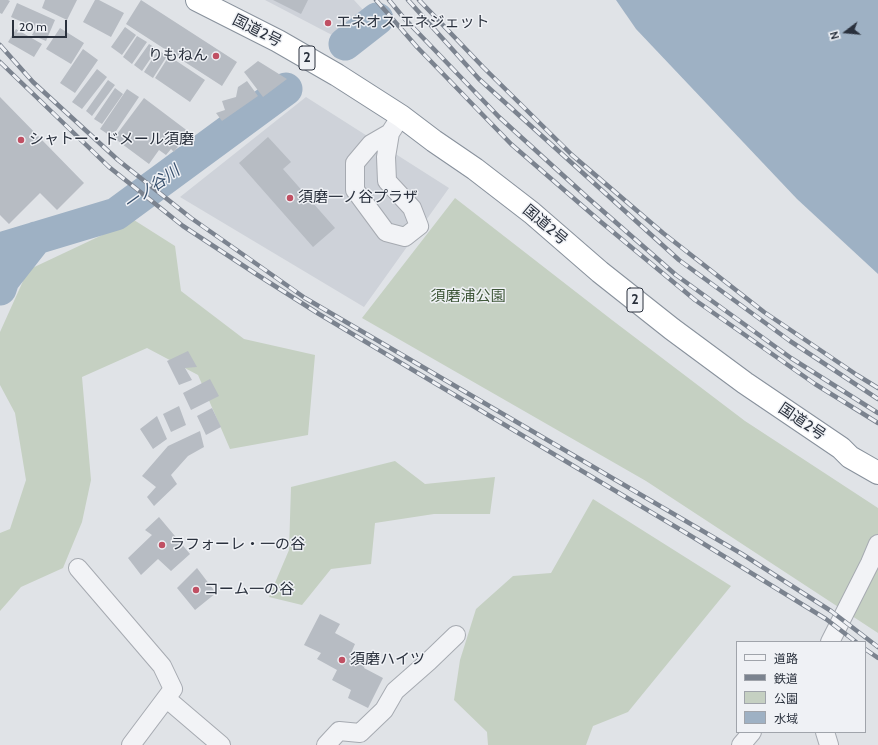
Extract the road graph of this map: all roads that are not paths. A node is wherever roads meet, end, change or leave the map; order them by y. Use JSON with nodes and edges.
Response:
{"nodes":[{"id":1,"x":197,"y":0,"type":"edge"},
{"id":2,"x":396,"y":124,"type":"junction"},
{"id":3,"x":878,"y":473,"type":"edge"},
{"id":4,"x":878,"y":544,"type":"edge"},
{"id":5,"x":78,"y":568,"type":"dead end"},
{"id":6,"x":456,"y":635,"type":"dead end"},
{"id":7,"x":831,"y":641,"type":"edge"},
{"id":8,"x":166,"y":699,"type":"junction"},
{"id":9,"x":751,"y":733,"type":"edge"},
{"id":10,"x":825,"y":733,"type":"edge"},
{"id":11,"x":131,"y":745,"type":"edge"},
{"id":12,"x":221,"y":745,"type":"edge"},
{"id":13,"x":326,"y":745,"type":"edge"},
{"id":14,"x":741,"y":745,"type":"edge"},
{"id":15,"x":829,"y":745,"type":"edge"}],
"edges":[{"from":1,"to":2,"type":"highway","name":"国道2号","number":"2"},
{"from":2,"to":2,"type":"street"},
{"from":2,"to":3,"type":"highway","name":"国道2号","number":"2"},
{"from":4,"to":7,"type":"street"},
{"from":5,"to":8,"type":"street"},
{"from":6,"to":13,"type":"street"},
{"from":8,"to":11,"type":"street"},
{"from":8,"to":12,"type":"street"},
{"from":9,"to":14,"type":"street"},
{"from":10,"to":15,"type":"street"}]}
